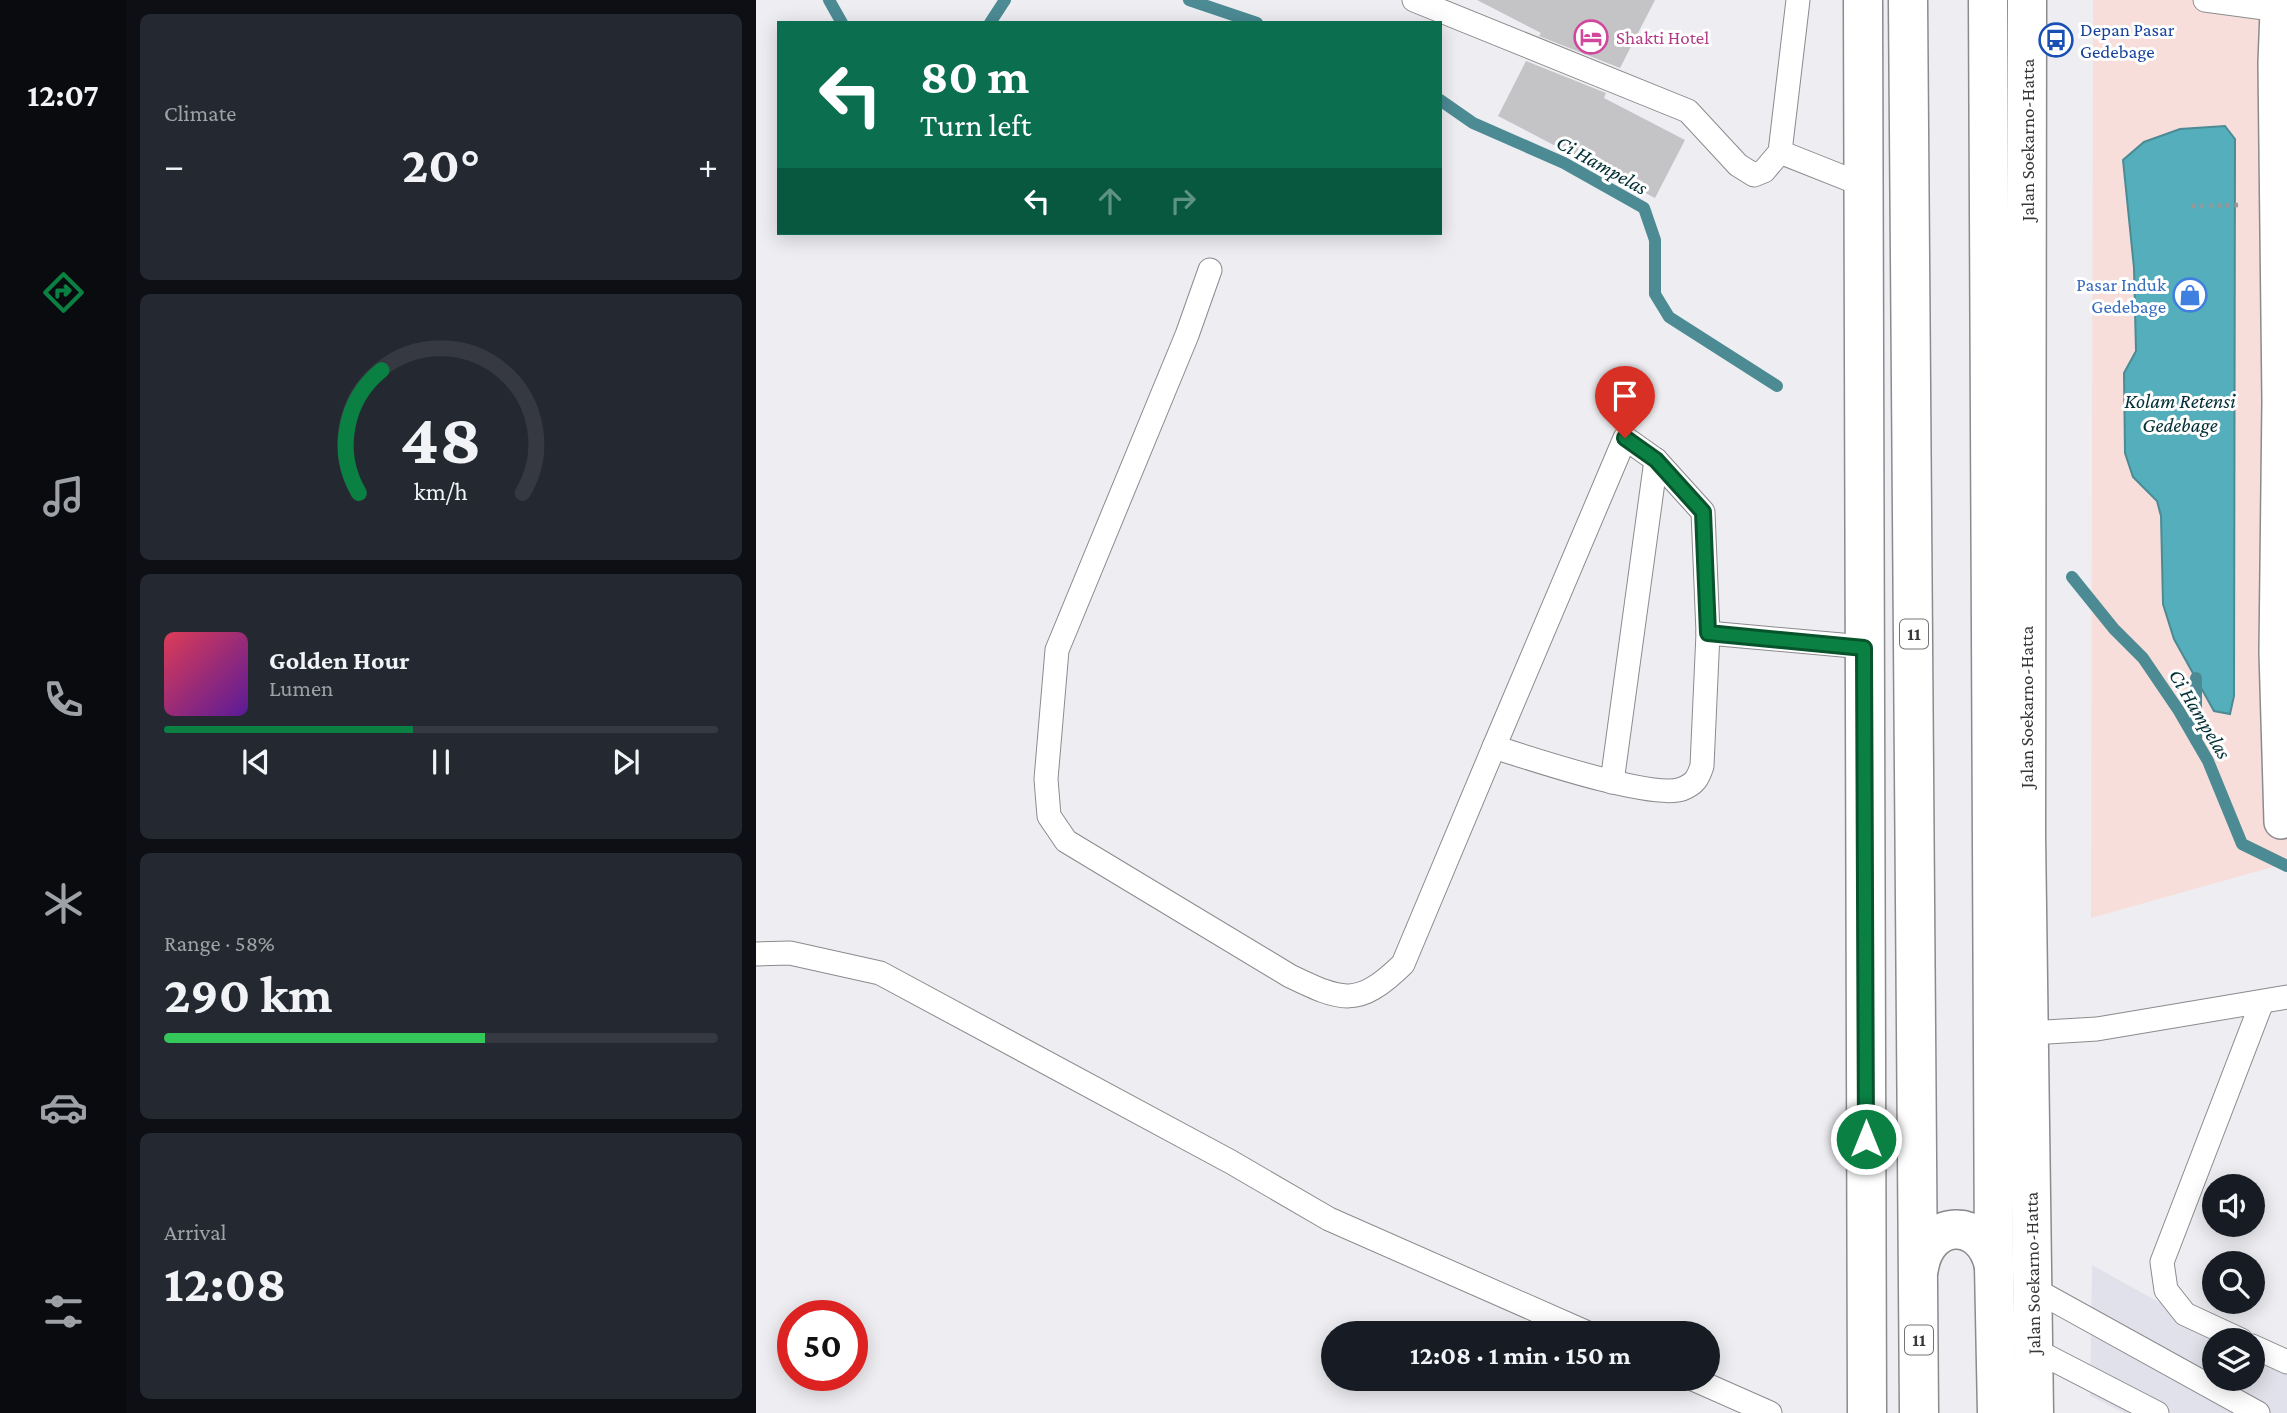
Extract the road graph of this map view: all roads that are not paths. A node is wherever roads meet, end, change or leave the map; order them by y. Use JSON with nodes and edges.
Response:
{"nodes":[{"id":1,"x":1414,"y":0,"type":"edge"},
{"id":2,"x":1798,"y":0,"type":"edge"},
{"id":3,"x":1863,"y":0,"type":"edge"},
{"id":4,"x":1908,"y":0,"type":"edge"},
{"id":5,"x":1988,"y":0,"type":"edge"},
{"id":6,"x":2027,"y":0,"type":"edge"},
{"id":7,"x":2205,"y":0,"type":"edge"},
{"id":8,"x":2282,"y":11,"type":"edge"},
{"id":9,"x":1780,"y":152,"type":"junction"},
{"id":10,"x":1863,"y":185,"type":"junction"},
{"id":11,"x":1210,"y":270,"type":"dead end"},
{"id":12,"x":1656,"y":460,"type":"junction"},
{"id":13,"x":1708,"y":633,"type":"junction"},
{"id":14,"x":1864,"y":648,"type":"junction"},
{"id":15,"x":1494,"y":747,"type":"junction"},
{"id":16,"x":1612,"y":782,"type":"junction"},
{"id":17,"x":2281,"y":822,"type":"dead end"},
{"id":18,"x":756,"y":954,"type":"edge"},
{"id":19,"x":2287,"y":997,"type":"edge"},
{"id":20,"x":2262,"y":1002,"type":"junction"},
{"id":21,"x":2030,"y":1033,"type":"junction"},
{"id":22,"x":1994,"y":1266,"type":"junction"},
{"id":23,"x":1919,"y":1268,"type":"junction"},
{"id":24,"x":2032,"y":1288,"type":"junction"},
{"id":25,"x":1560,"y":1321,"type":"edge"},
{"id":26,"x":2215,"y":1328,"type":"edge"},
{"id":27,"x":2033,"y":1349,"type":"junction"},
{"id":28,"x":2265,"y":1352,"type":"edge"},
{"id":29,"x":2287,"y":1362,"type":"edge"},
{"id":30,"x":1720,"y":1391,"type":"edge"},
{"id":31,"x":1770,"y":1413,"type":"edge"},
{"id":32,"x":1867,"y":1413,"type":"edge"},
{"id":33,"x":1919,"y":1413,"type":"edge"},
{"id":34,"x":1997,"y":1413,"type":"edge"},
{"id":35,"x":2034,"y":1413,"type":"edge"},
{"id":36,"x":2157,"y":1413,"type":"edge"},
{"id":37,"x":2258,"y":1413,"type":"edge"}],
"edges":[{"from":1,"to":9,"type":"lane"},
{"from":2,"to":9,"type":"lane"},
{"from":3,"to":10,"type":"main road"},
{"from":4,"to":23,"type":"main road","number":"11"},
{"from":5,"to":22,"type":"main road","name":"Jalan Soekarno-Hatta"},
{"from":6,"to":21,"type":"main road","name":"Jalan Soekarno-Hatta"},
{"from":7,"to":8,"type":"lane"},
{"from":8,"to":17,"type":"street"},
{"from":9,"to":10,"type":"lane"},
{"from":10,"to":14,"type":"main road"},
{"from":11,"to":15,"type":"lane"},
{"from":12,"to":13,"type":"lane"},
{"from":12,"to":15,"type":"lane"},
{"from":12,"to":16,"type":"lane"},
{"from":13,"to":14,"type":"lane"},
{"from":13,"to":16,"type":"lane"},
{"from":14,"to":32,"type":"main road"},
{"from":15,"to":16,"type":"lane"},
{"from":18,"to":25,"type":"lane"},
{"from":19,"to":20,"type":"lane"},
{"from":20,"to":21,"type":"lane"},
{"from":20,"to":26,"type":"lane"},
{"from":21,"to":24,"type":"main road","name":"Jalan Soekarno-Hatta"},
{"from":22,"to":23,"type":"main road"},
{"from":22,"to":34,"type":"main road","name":"Jalan Soekarno-Hatta"},
{"from":23,"to":33,"type":"main road","number":"11"},
{"from":24,"to":27,"type":"main road","name":"Jalan Soekarno-Hatta"},
{"from":24,"to":37,"type":"lane"},
{"from":27,"to":35,"type":"main road","name":"Jalan Soekarno-Hatta"},
{"from":27,"to":36,"type":"lane"},
{"from":28,"to":29,"type":"lane"},
{"from":30,"to":31,"type":"lane"}]}
